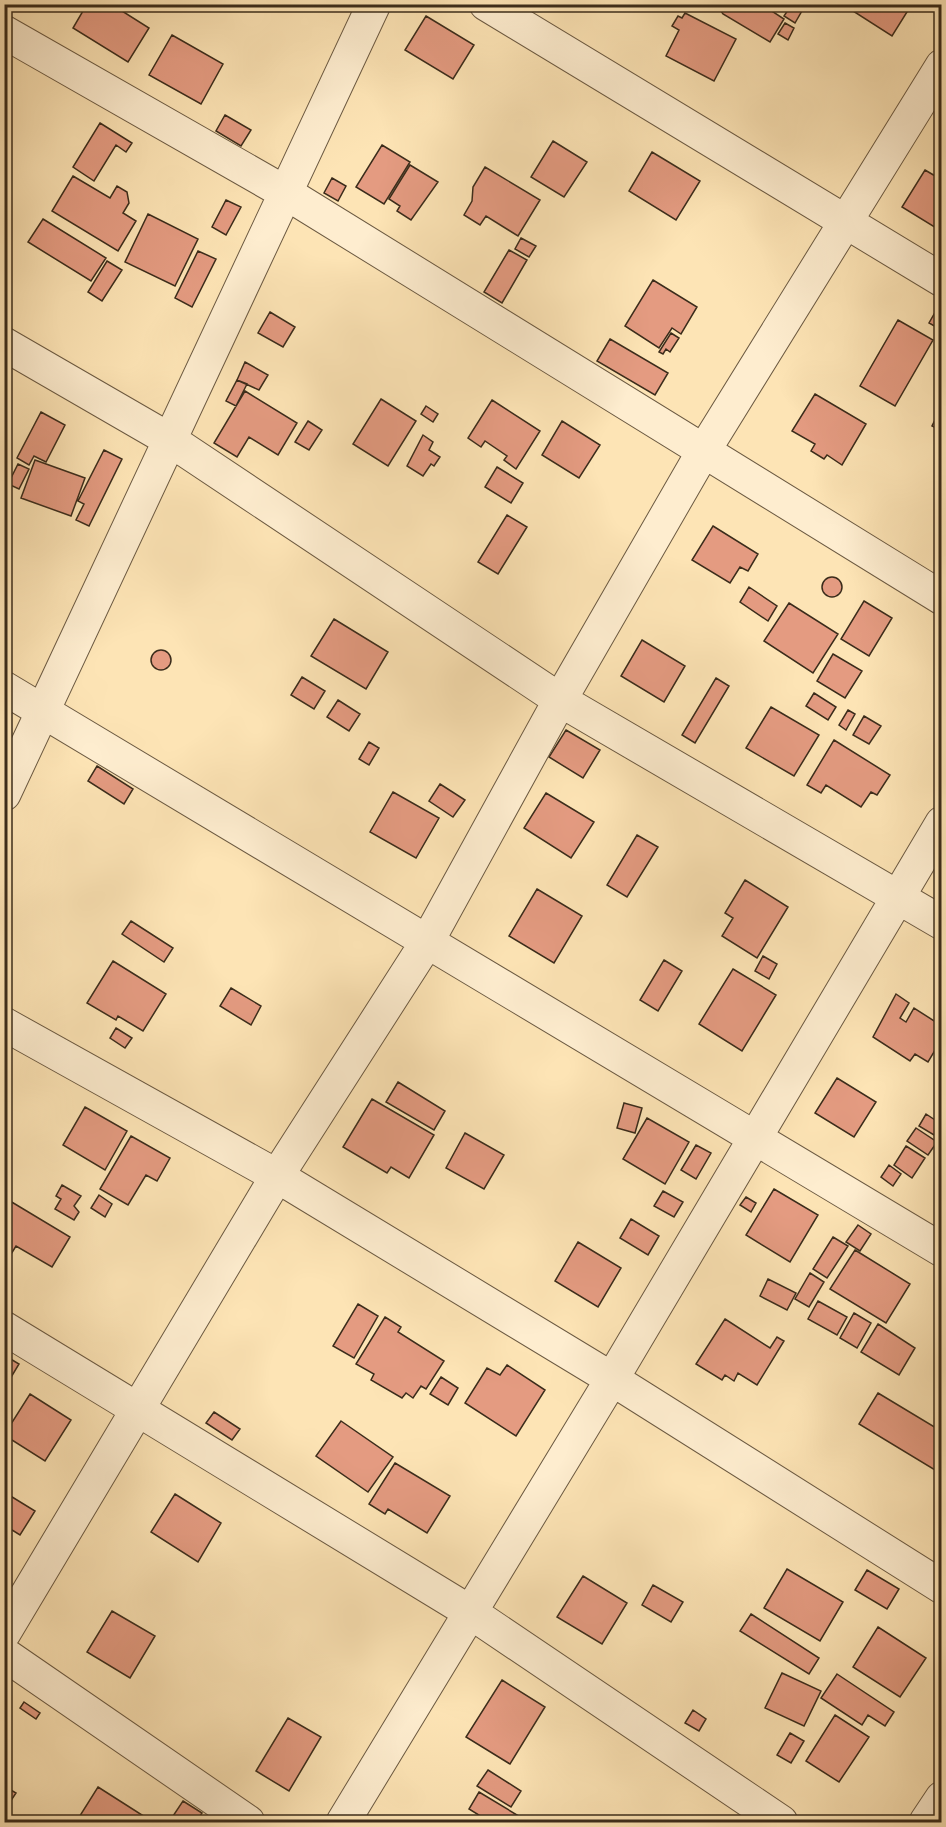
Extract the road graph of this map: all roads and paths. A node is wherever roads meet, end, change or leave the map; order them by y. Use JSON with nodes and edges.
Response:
{"nodes":[{"id":1,"x":374,"y":4,"type":"edge"},
{"id":2,"x":486,"y":4,"type":"edge"},
{"id":3,"x":4,"y":32,"type":"edge"},
{"id":4,"x":942,"y":66,"type":"edge"},
{"id":5,"x":286,"y":193,"type":"junction"},
{"id":6,"x":844,"y":221,"type":"junction"},
{"id":7,"x":942,"y":280,"type":"edge"},
{"id":8,"x":4,"y":344,"type":"edge"},
{"id":9,"x":170,"y":440,"type":"junction"},
{"id":10,"x":703,"y":452,"type":"junction"},
{"id":11,"x":942,"y":598,"type":"edge"},
{"id":12,"x":4,"y":688,"type":"edge"},
{"id":13,"x":560,"y":700,"type":"junction"},
{"id":14,"x":43,"y":712,"type":"junction"},
{"id":15,"x":4,"y":794,"type":"edge"},
{"id":16,"x":942,"y":823,"type":"edge"},
{"id":17,"x":898,"y":895,"type":"junction"},
{"id":18,"x":942,"y":923,"type":"edge"},
{"id":19,"x":427,"y":942,"type":"junction"},
{"id":20,"x":4,"y":1024,"type":"edge"},
{"id":21,"x":755,"y":1139,"type":"junction"},
{"id":22,"x":278,"y":1176,"type":"junction"},
{"id":23,"x":942,"y":1250,"type":"edge"},
{"id":24,"x":4,"y":1328,"type":"edge"},
{"id":25,"x":612,"y":1379,"type":"junction"},
{"id":26,"x":137,"y":1408,"type":"junction"},
{"id":27,"x":942,"y":1587,"type":"edge"},
{"id":28,"x":471,"y":1612,"type":"junction"},
{"id":29,"x":4,"y":1633,"type":"edge"},
{"id":30,"x":4,"y":1654,"type":"edge"},
{"id":31,"x":942,"y":1798,"type":"edge"},
{"id":32,"x":248,"y":1822,"type":"edge"},
{"id":33,"x":343,"y":1822,"type":"edge"},
{"id":34,"x":781,"y":1822,"type":"edge"},
{"id":35,"x":926,"y":1822,"type":"edge"}],
"edges":[{"from":1,"to":5,"type":"street"},
{"from":2,"to":6,"type":"street"},
{"from":3,"to":5,"type":"street"},
{"from":4,"to":6,"type":"street"},
{"from":5,"to":9,"type":"street"},
{"from":5,"to":10,"type":"street"},
{"from":6,"to":7,"type":"street"},
{"from":6,"to":10,"type":"street"},
{"from":8,"to":9,"type":"street"},
{"from":9,"to":13,"type":"street"},
{"from":9,"to":14,"type":"street"},
{"from":10,"to":11,"type":"street"},
{"from":10,"to":13,"type":"street"},
{"from":12,"to":14,"type":"street"},
{"from":13,"to":17,"type":"street"},
{"from":13,"to":19,"type":"street"},
{"from":14,"to":15,"type":"street"},
{"from":14,"to":19,"type":"street"},
{"from":16,"to":17,"type":"street"},
{"from":17,"to":18,"type":"street"},
{"from":17,"to":21,"type":"street"},
{"from":19,"to":21,"type":"street"},
{"from":19,"to":22,"type":"street"},
{"from":20,"to":22,"type":"street"},
{"from":21,"to":23,"type":"street"},
{"from":21,"to":25,"type":"street"},
{"from":22,"to":25,"type":"street"},
{"from":22,"to":26,"type":"street"},
{"from":24,"to":26,"type":"street"},
{"from":25,"to":27,"type":"street"},
{"from":25,"to":28,"type":"street"},
{"from":26,"to":28,"type":"street"},
{"from":26,"to":29,"type":"street"},
{"from":28,"to":33,"type":"street"},
{"from":28,"to":34,"type":"street"},
{"from":30,"to":32,"type":"street"},
{"from":31,"to":35,"type":"street"}]}
